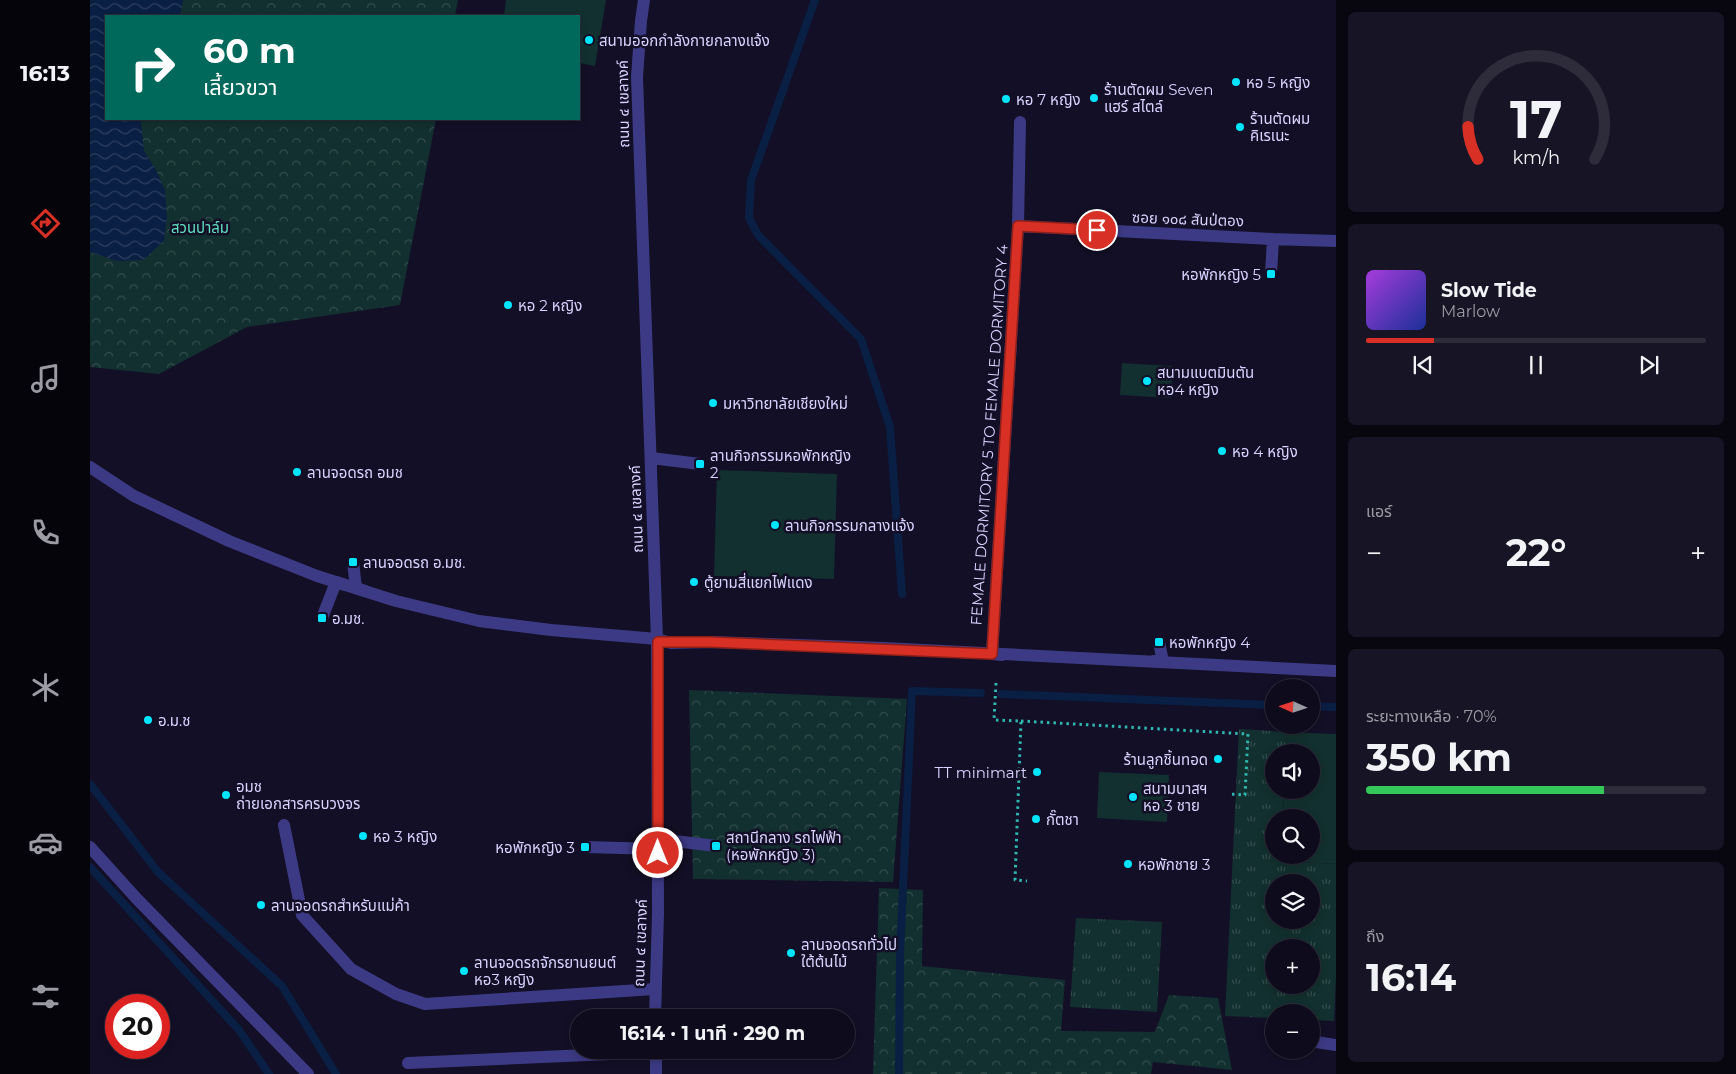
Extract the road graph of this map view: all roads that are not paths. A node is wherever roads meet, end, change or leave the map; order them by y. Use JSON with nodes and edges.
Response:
{"nodes":[{"id":1,"x":644,"y":0,"type":"edge"},
{"id":2,"x":1020,"y":122,"type":"dead end"},
{"id":3,"x":1018,"y":226,"type":"junction"},
{"id":4,"x":1273,"y":239,"type":"junction"},
{"id":5,"x":1336,"y":242,"type":"edge"},
{"id":6,"x":1270,"y":274,"type":"dead end"},
{"id":7,"x":651,"y":458,"type":"junction"},
{"id":8,"x":700,"y":464,"type":"dead end"},
{"id":9,"x":90,"y":466,"type":"edge"},
{"id":10,"x":353,"y":562,"type":"dead end"},
{"id":11,"x":336,"y":582,"type":"junction"},
{"id":12,"x":356,"y":588,"type":"junction"},
{"id":13,"x":396,"y":601,"type":"junction"},
{"id":14,"x":322,"y":618,"type":"dead end"},
{"id":15,"x":479,"y":621,"type":"junction"},
{"id":16,"x":656,"y":639,"type":"junction"},
{"id":17,"x":720,"y":642,"type":"junction"},
{"id":18,"x":1158,"y":642,"type":"dead end"},
{"id":19,"x":671,"y":643,"type":"junction"},
{"id":20,"x":992,"y":654,"type":"junction"},
{"id":21,"x":1143,"y":661,"type":"junction"},
{"id":22,"x":1163,"y":662,"type":"junction"},
{"id":23,"x":1182,"y":663,"type":"junction"},
{"id":24,"x":1317,"y":669,"type":"junction"},
{"id":25,"x":1336,"y":670,"type":"edge"},
{"id":26,"x":284,"y":825,"type":"dead end"},
{"id":27,"x":658,"y":844,"type":"junction"},
{"id":28,"x":716,"y":846,"type":"dead end"},
{"id":29,"x":90,"y":847,"type":"edge"},
{"id":30,"x":585,"y":847,"type":"dead end"},
{"id":31,"x":655,"y":988,"type":"junction"},
{"id":32,"x":655,"y":1009,"type":"edge"},
{"id":33,"x":1320,"y":1043,"type":"edge"},
{"id":34,"x":1336,"y":1045,"type":"edge"},
{"id":35,"x":570,"y":1055,"type":"edge"},
{"id":36,"x":656,"y":1059,"type":"edge"},
{"id":37,"x":408,"y":1063,"type":"dead end"},
{"id":38,"x":308,"y":1074,"type":"edge"},
{"id":39,"x":656,"y":1074,"type":"edge"}],
"edges":[{"from":1,"to":7,"type":"street"},
{"from":2,"to":3,"type":"street"},
{"from":3,"to":4,"type":"street","name":"FEMALE DORMITORY 5 TO FEMALE DORMITORY 4"},
{"from":3,"to":20,"type":"street","name":"FEMALE DORMITORY 5 TO FEMALE DORMITORY 4"},
{"from":4,"to":5,"type":"street","name":"FEMALE DORMITORY 5 TO FEMALE DORMITORY 4"},
{"from":4,"to":6,"type":"street"},
{"from":7,"to":8,"type":"street"},
{"from":7,"to":16,"type":"street"},
{"from":7,"to":16,"type":"street"},
{"from":9,"to":11,"type":"street"},
{"from":10,"to":12,"type":"street"},
{"from":11,"to":12,"type":"street"},
{"from":11,"to":13,"type":"street"},
{"from":11,"to":14,"type":"street"},
{"from":12,"to":13,"type":"street"},
{"from":13,"to":15,"type":"street"},
{"from":15,"to":16,"type":"street"},
{"from":15,"to":16,"type":"street"},
{"from":16,"to":19,"type":"street"},
{"from":16,"to":27,"type":"street"},
{"from":17,"to":19,"type":"street"},
{"from":17,"to":20,"type":"street"},
{"from":17,"to":20,"type":"street"},
{"from":18,"to":22,"type":"street"},
{"from":19,"to":27,"type":"street"},
{"from":20,"to":21,"type":"street"},
{"from":21,"to":22,"type":"street"},
{"from":21,"to":23,"type":"street"},
{"from":22,"to":23,"type":"street"},
{"from":22,"to":24,"type":"street"},
{"from":23,"to":24,"type":"street"},
{"from":23,"to":25,"type":"street"},
{"from":24,"to":25,"type":"street"},
{"from":26,"to":31,"type":"street"},
{"from":27,"to":28,"type":"street"},
{"from":27,"to":30,"type":"street"},
{"from":27,"to":31,"type":"street"},
{"from":29,"to":38,"type":"street"},
{"from":31,"to":32,"type":"street"},
{"from":33,"to":34,"type":"street"},
{"from":35,"to":37,"type":"street"},
{"from":36,"to":39,"type":"street"}]}
